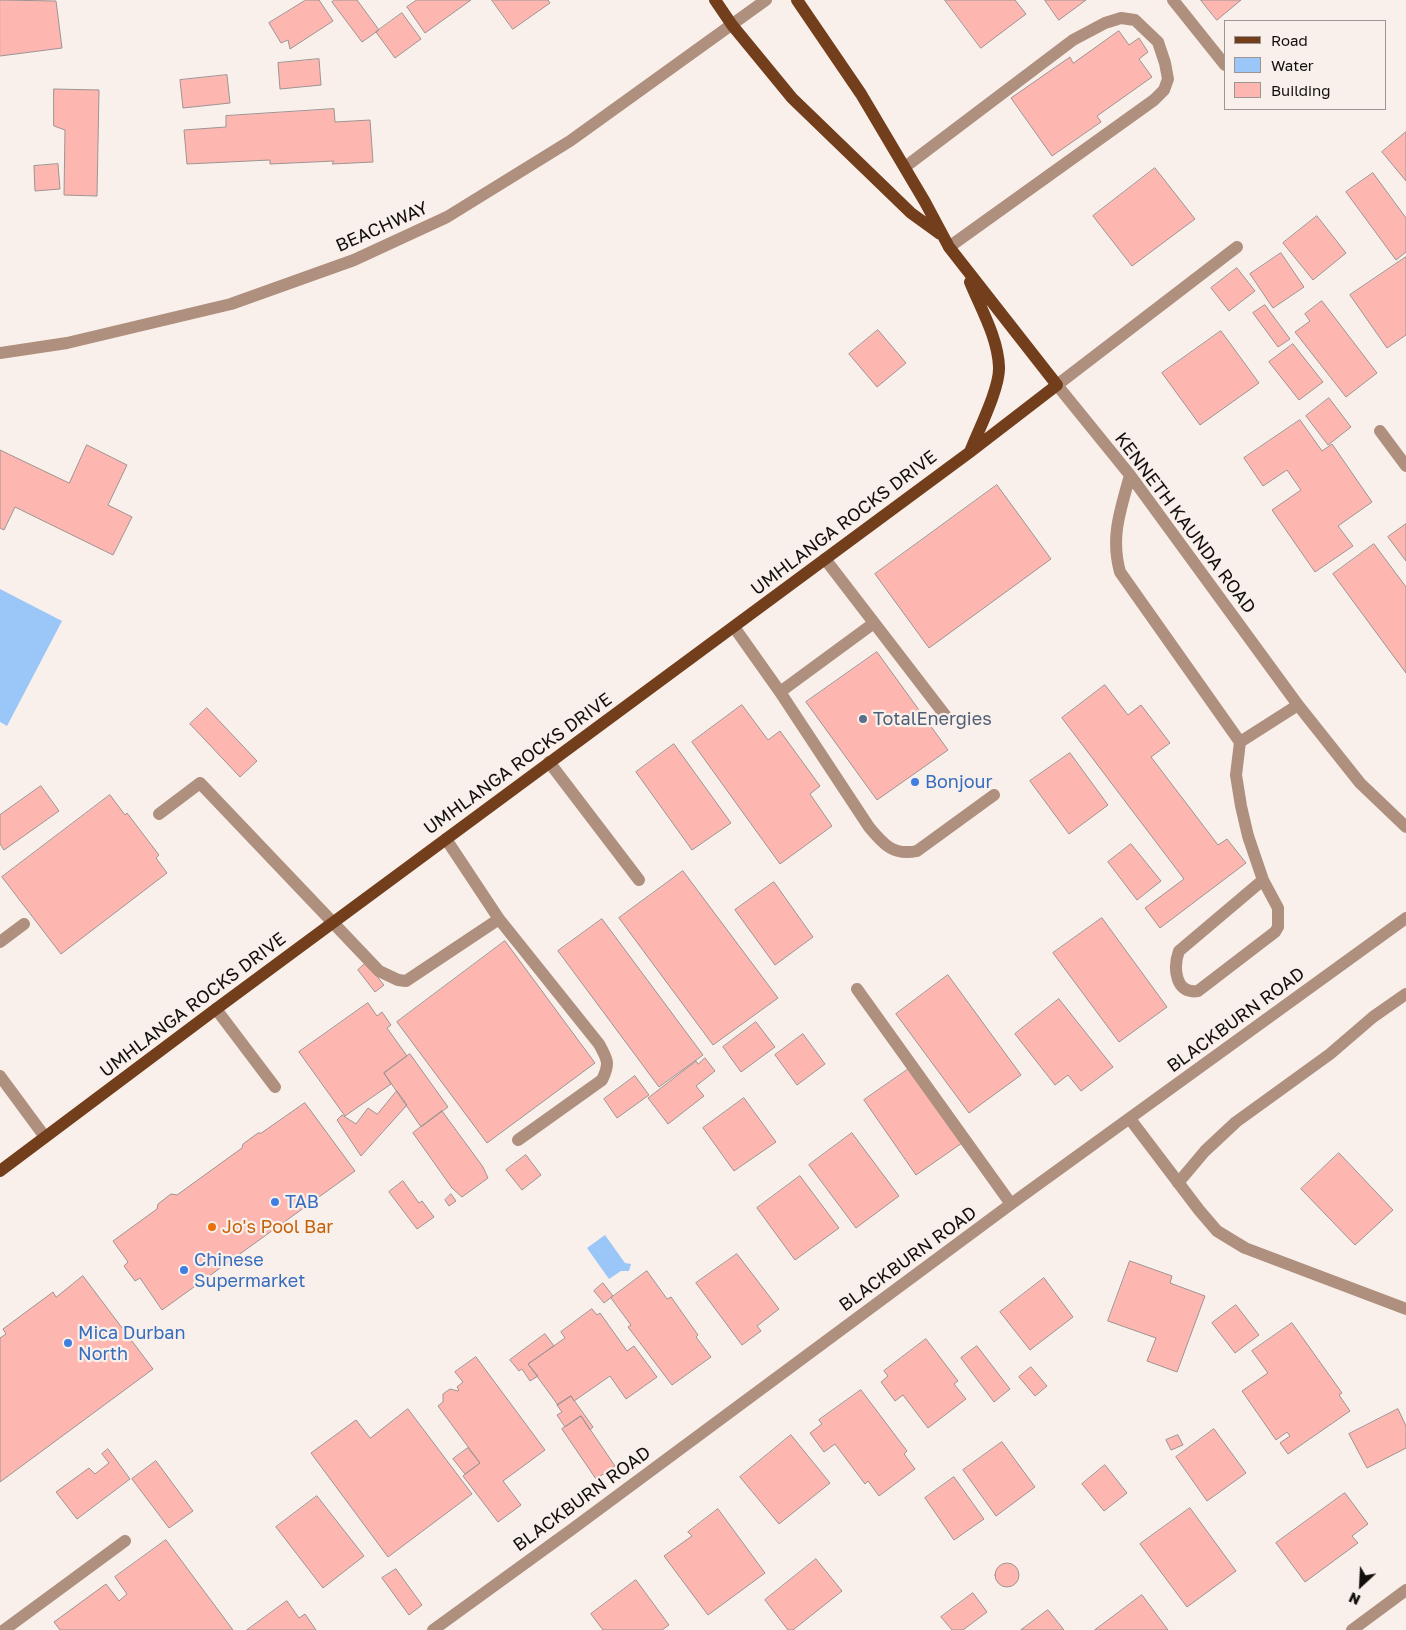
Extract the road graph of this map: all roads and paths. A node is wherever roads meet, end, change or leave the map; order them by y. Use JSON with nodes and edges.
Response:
{"nodes":[{"id":1,"x":715,"y":0,"type":"edge"},
{"id":2,"x":766,"y":0,"type":"edge"},
{"id":3,"x":797,"y":0,"type":"edge"},
{"id":4,"x":1173,"y":0,"type":"edge"},
{"id":5,"x":732,"y":26,"type":"junction"},
{"id":6,"x":1224,"y":64,"type":"edge"},
{"id":7,"x":905,"y":167,"type":"junction"},
{"id":8,"x":942,"y":236,"type":"junction"},
{"id":9,"x":1237,"y":247,"type":"dead end"},
{"id":10,"x":949,"y":248,"type":"junction"},
{"id":11,"x":964,"y":269,"type":"junction"},
{"id":12,"x":0,"y":353,"type":"edge"},
{"id":13,"x":1057,"y":385,"type":"junction"},
{"id":14,"x":1380,"y":431,"type":"dead end"},
{"id":15,"x":970,"y":452,"type":"junction"},
{"id":16,"x":1406,"y":466,"type":"edge"},
{"id":17,"x":1130,"y":475,"type":"junction"},
{"id":18,"x":825,"y":559,"type":"junction"},
{"id":19,"x":874,"y":622,"type":"junction"},
{"id":20,"x":734,"y":627,"type":"junction"},
{"id":21,"x":780,"y":692,"type":"junction"},
{"id":22,"x":1298,"y":705,"type":"junction"},
{"id":23,"x":948,"y":719,"type":"dead end"},
{"id":24,"x":1240,"y":742,"type":"junction"},
{"id":25,"x":550,"y":762,"type":"junction"},
{"id":26,"x":994,"y":795,"type":"dead end"},
{"id":27,"x":159,"y":814,"type":"dead end"},
{"id":28,"x":1406,"y":827,"type":"edge"},
{"id":29,"x":446,"y":839,"type":"junction"},
{"id":30,"x":639,"y":880,"type":"dead end"},
{"id":31,"x":1263,"y":880,"type":"junction"},
{"id":32,"x":1406,"y":918,"type":"edge"},
{"id":33,"x":499,"y":919,"type":"junction"},
{"id":34,"x":334,"y":922,"type":"junction"},
{"id":35,"x":24,"y":924,"type":"dead end"},
{"id":36,"x":0,"y":942,"type":"edge"},
{"id":37,"x":857,"y":989,"type":"dead end"},
{"id":38,"x":1406,"y":994,"type":"edge"},
{"id":39,"x":216,"y":1008,"type":"junction"},
{"id":40,"x":0,"y":1076,"type":"edge"},
{"id":41,"x":274,"y":1087,"type":"dead end"},
{"id":42,"x":1130,"y":1119,"type":"junction"},
{"id":43,"x":45,"y":1136,"type":"junction"},
{"id":44,"x":518,"y":1140,"type":"dead end"},
{"id":45,"x":0,"y":1171,"type":"edge"},
{"id":46,"x":1178,"y":1183,"type":"junction"},
{"id":47,"x":1011,"y":1204,"type":"junction"},
{"id":48,"x":1406,"y":1309,"type":"edge"},
{"id":49,"x":125,"y":1541,"type":"dead end"},
{"id":50,"x":1406,"y":1590,"type":"edge"},
{"id":51,"x":4,"y":1630,"type":"edge"},
{"id":52,"x":433,"y":1630,"type":"edge"},
{"id":53,"x":1352,"y":1630,"type":"edge"}],
"edges":[{"from":1,"to":5,"type":"main road","name":"KENNETH KAUNDA ROAD"},
{"from":2,"to":5,"type":"street","name":"BEACHWAY"},
{"from":3,"to":7,"type":"main road","name":"KENNETH KAUNDA ROAD"},
{"from":4,"to":6,"type":"street"},
{"from":5,"to":8,"type":"main road","name":"KENNETH KAUNDA ROAD"},
{"from":5,"to":12,"type":"street","name":"BEACHWAY"},
{"from":7,"to":8,"type":"main road","name":"KENNETH KAUNDA ROAD"},
{"from":7,"to":10,"type":"street"},
{"from":8,"to":10,"type":"main road","name":"KENNETH KAUNDA ROAD"},
{"from":9,"to":13,"type":"street"},
{"from":10,"to":11,"type":"main road","name":"KENNETH KAUNDA ROAD"},
{"from":11,"to":13,"type":"main road","name":"KENNETH KAUNDA ROAD"},
{"from":11,"to":15,"type":"main road"},
{"from":13,"to":15,"type":"main road","name":"UMHLANGA ROCKS DRIVE"},
{"from":13,"to":17,"type":"street","name":"KENNETH KAUNDA ROAD"},
{"from":14,"to":16,"type":"street"},
{"from":15,"to":18,"type":"main road","name":"UMHLANGA ROCKS DRIVE"},
{"from":17,"to":22,"type":"street","name":"KENNETH KAUNDA ROAD"},
{"from":17,"to":24,"type":"street"},
{"from":18,"to":19,"type":"street"},
{"from":18,"to":20,"type":"main road","name":"UMHLANGA ROCKS DRIVE"},
{"from":19,"to":21,"type":"street"},
{"from":19,"to":23,"type":"street"},
{"from":20,"to":21,"type":"street"},
{"from":20,"to":25,"type":"main road","name":"UMHLANGA ROCKS DRIVE"},
{"from":21,"to":26,"type":"street"},
{"from":22,"to":24,"type":"street"},
{"from":22,"to":28,"type":"street","name":"KENNETH KAUNDA ROAD"},
{"from":24,"to":31,"type":"street"},
{"from":25,"to":29,"type":"main road","name":"UMHLANGA ROCKS DRIVE"},
{"from":25,"to":30,"type":"street"},
{"from":27,"to":34,"type":"street"},
{"from":29,"to":33,"type":"street"},
{"from":29,"to":34,"type":"main road","name":"UMHLANGA ROCKS DRIVE"},
{"from":31,"to":31,"type":"street"},
{"from":32,"to":42,"type":"street","name":"BLACKBURN ROAD"},
{"from":33,"to":34,"type":"street"},
{"from":33,"to":44,"type":"street"},
{"from":34,"to":39,"type":"main road","name":"UMHLANGA ROCKS DRIVE"},
{"from":35,"to":36,"type":"street"},
{"from":37,"to":47,"type":"street"},
{"from":38,"to":46,"type":"street"},
{"from":39,"to":41,"type":"street"},
{"from":39,"to":43,"type":"main road","name":"UMHLANGA ROCKS DRIVE"},
{"from":40,"to":43,"type":"street"},
{"from":42,"to":46,"type":"street"},
{"from":42,"to":47,"type":"street","name":"BLACKBURN ROAD"},
{"from":43,"to":45,"type":"main road","name":"UMHLANGA ROCKS DRIVE"},
{"from":46,"to":48,"type":"street"},
{"from":47,"to":52,"type":"street","name":"BLACKBURN ROAD"},
{"from":49,"to":51,"type":"street"},
{"from":50,"to":53,"type":"street"}]}
